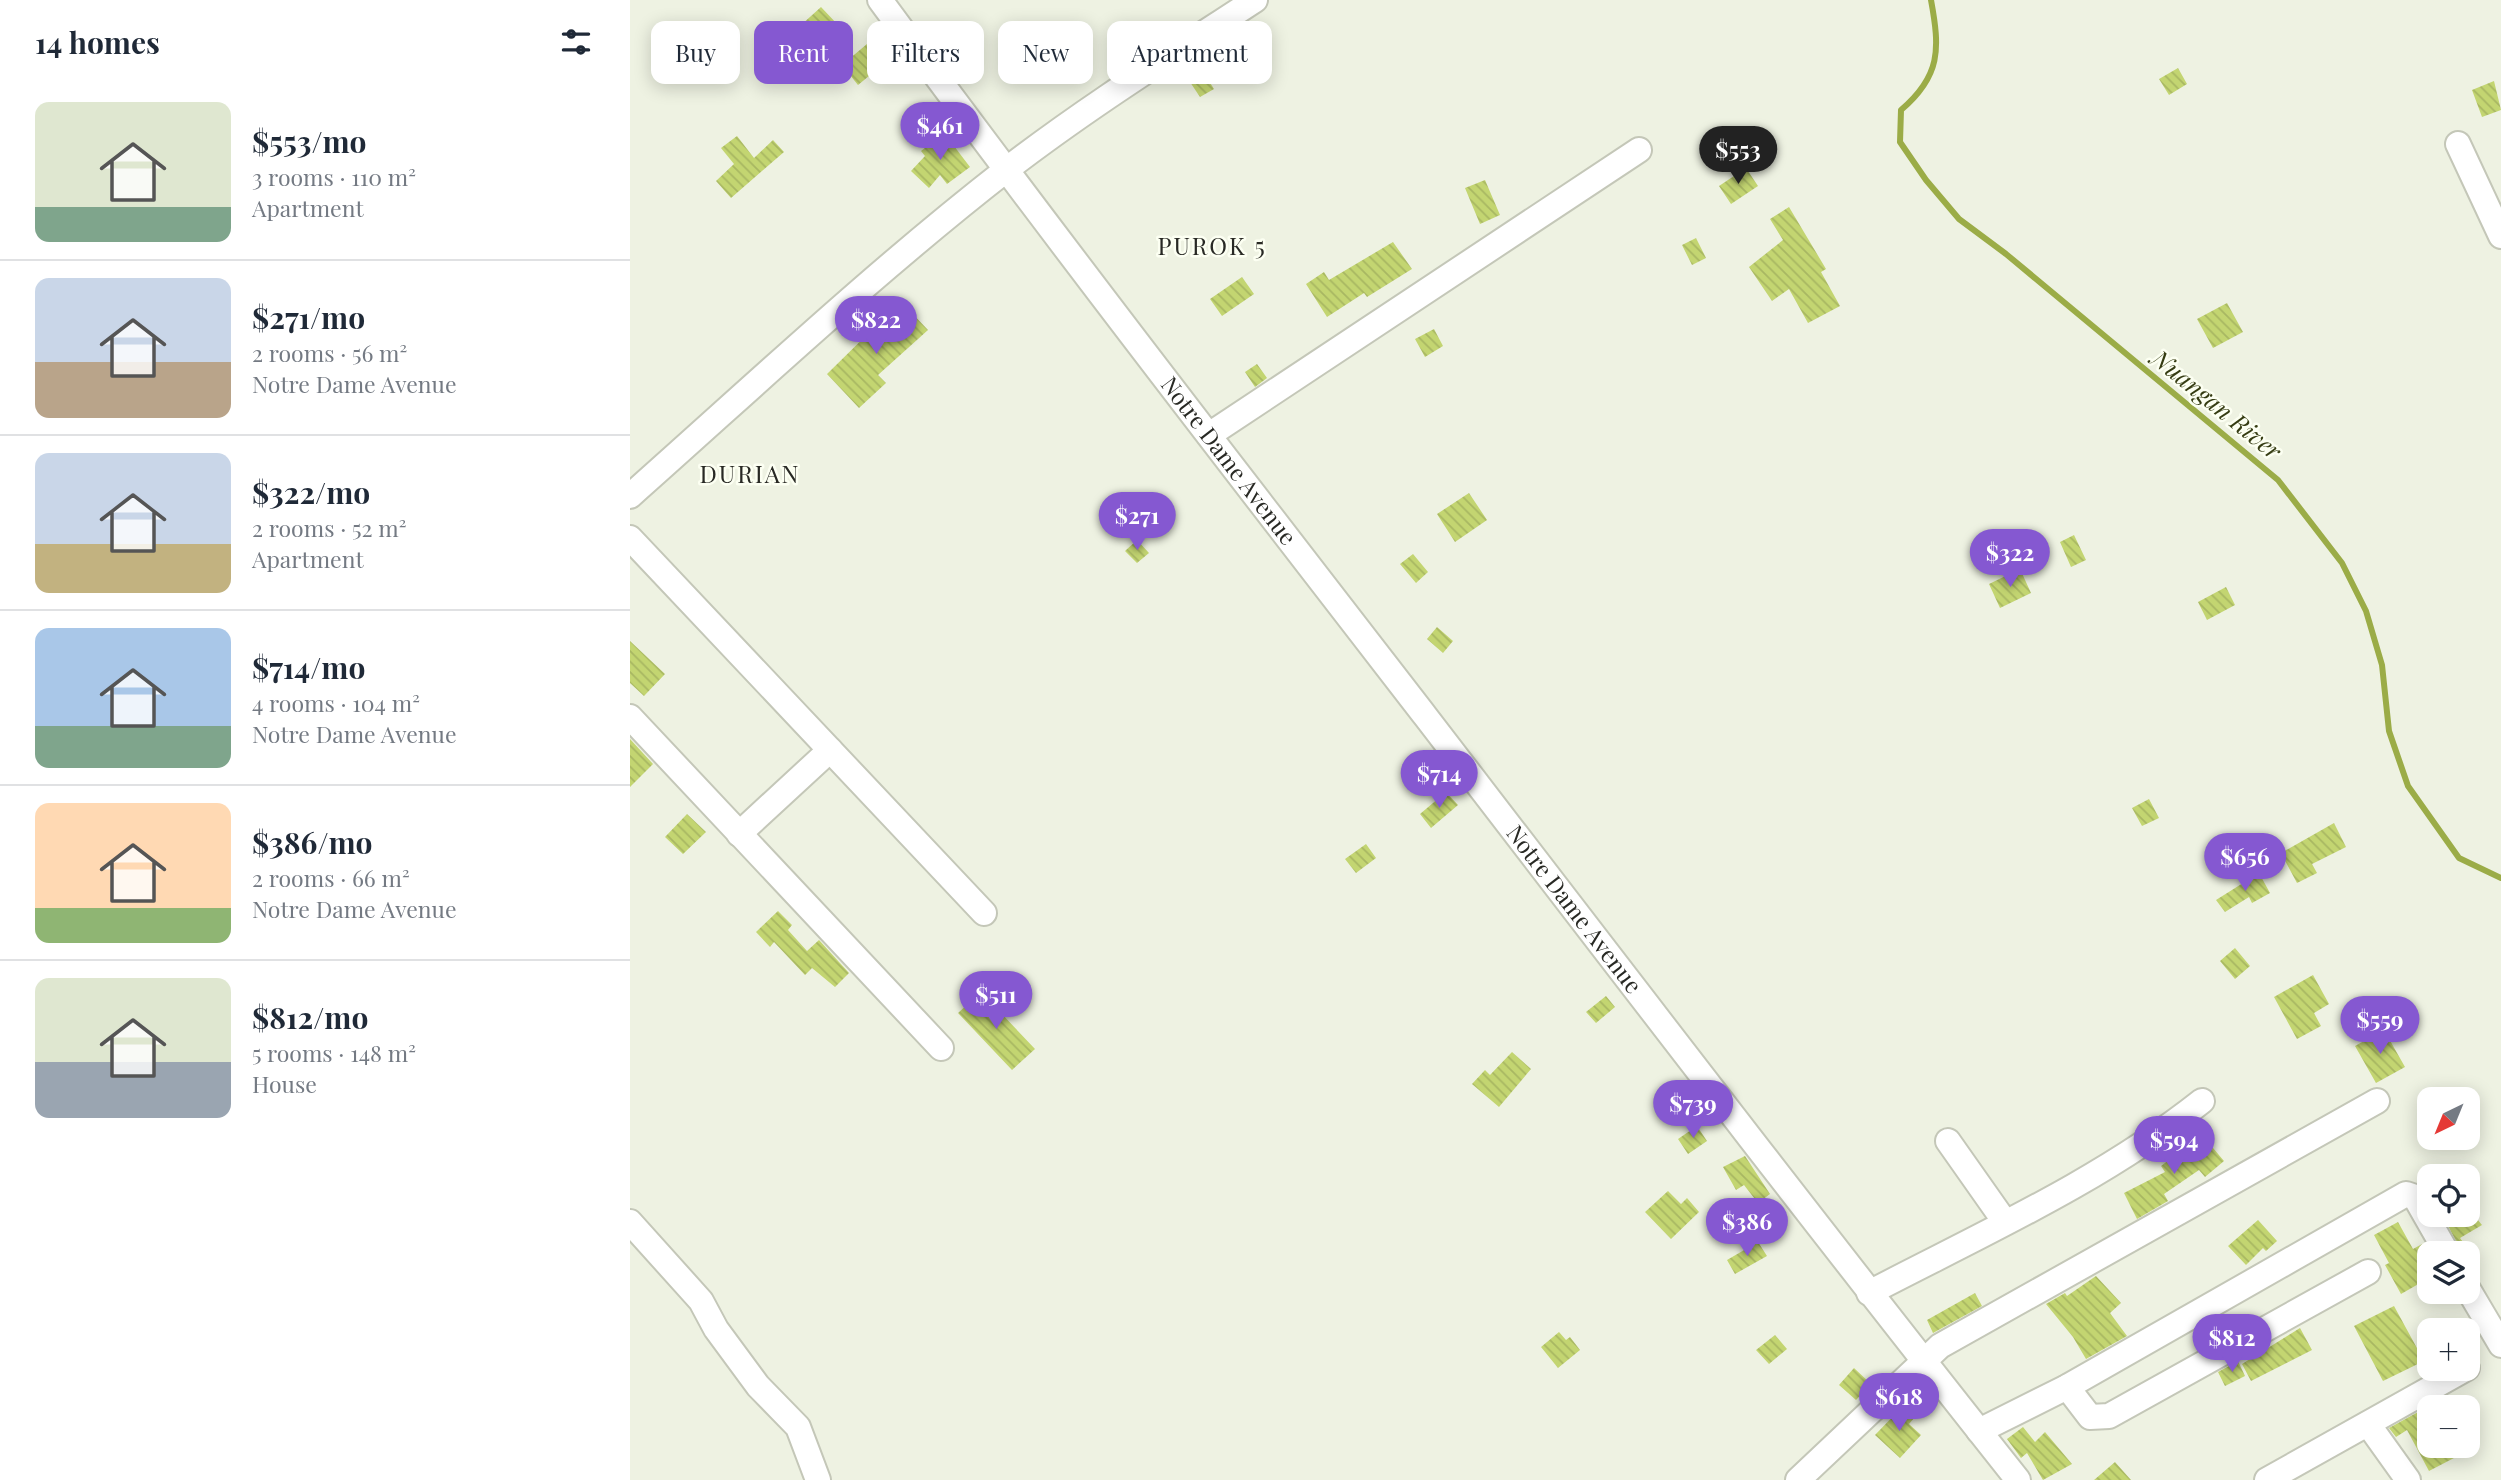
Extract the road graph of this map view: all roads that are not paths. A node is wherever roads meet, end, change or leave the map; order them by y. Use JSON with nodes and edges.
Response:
{"nodes":[{"id":1,"x":880,"y":0,"type":"edge"},
{"id":2,"x":1255,"y":0,"type":"edge"},
{"id":3,"x":2458,"y":144,"type":"dead end"},
{"id":4,"x":1639,"y":150,"type":"dead end"},
{"id":5,"x":1006,"y":171,"type":"junction"},
{"id":6,"x":2501,"y":236,"type":"edge"},
{"id":7,"x":1209,"y":435,"type":"junction"},
{"id":8,"x":630,"y":496,"type":"edge"},
{"id":9,"x":630,"y":538,"type":"edge"},
{"id":10,"x":630,"y":717,"type":"edge"},
{"id":11,"x":830,"y":750,"type":"junction"},
{"id":12,"x":739,"y":834,"type":"junction"},
{"id":13,"x":984,"y":913,"type":"dead end"},
{"id":14,"x":941,"y":1048,"type":"dead end"},
{"id":15,"x":2202,"y":1101,"type":"dead end"},
{"id":16,"x":2377,"y":1101,"type":"dead end"},
{"id":17,"x":1948,"y":1141,"type":"dead end"},
{"id":18,"x":630,"y":1222,"type":"edge"},
{"id":19,"x":2006,"y":1222,"type":"junction"},
{"id":20,"x":2440,"y":1241,"type":"edge"},
{"id":21,"x":2368,"y":1272,"type":"dead end"},
{"id":22,"x":1869,"y":1293,"type":"junction"},
{"id":23,"x":2477,"y":1304,"type":"edge"},
{"id":24,"x":2501,"y":1347,"type":"edge"},
{"id":25,"x":2480,"y":1360,"type":"edge"},
{"id":26,"x":1923,"y":1361,"type":"junction"},
{"id":27,"x":2444,"y":1381,"type":"edge"},
{"id":28,"x":2067,"y":1387,"type":"junction"},
{"id":29,"x":2368,"y":1424,"type":"junction"},
{"id":30,"x":1979,"y":1431,"type":"junction"},
{"id":31,"x":818,"y":1480,"type":"edge"},
{"id":32,"x":1798,"y":1480,"type":"edge"},
{"id":33,"x":2018,"y":1480,"type":"edge"},
{"id":34,"x":2267,"y":1480,"type":"edge"},
{"id":35,"x":2408,"y":1480,"type":"edge"}],
"edges":[{"from":1,"to":5,"type":"street","name":"Notre Dame Avenue"},
{"from":2,"to":5,"type":"street"},
{"from":3,"to":6,"type":"street"},
{"from":4,"to":7,"type":"street"},
{"from":5,"to":7,"type":"street","name":"Notre Dame Avenue"},
{"from":5,"to":8,"type":"street"},
{"from":7,"to":22,"type":"street","name":"Notre Dame Avenue"},
{"from":9,"to":11,"type":"street"},
{"from":10,"to":12,"type":"street"},
{"from":11,"to":12,"type":"street"},
{"from":11,"to":13,"type":"street"},
{"from":12,"to":14,"type":"street"},
{"from":15,"to":19,"type":"street"},
{"from":16,"to":26,"type":"street"},
{"from":17,"to":19,"type":"street"},
{"from":18,"to":31,"type":"street"},
{"from":19,"to":22,"type":"street"},
{"from":20,"to":28,"type":"street"},
{"from":21,"to":28,"type":"street"},
{"from":22,"to":26,"type":"street","name":"Notre Dame Avenue"},
{"from":23,"to":24,"type":"street"},
{"from":24,"to":25,"type":"street"},
{"from":26,"to":30,"type":"street","name":"Notre Dame Avenue"},
{"from":26,"to":32,"type":"street"},
{"from":27,"to":29,"type":"street"},
{"from":28,"to":30,"type":"street"},
{"from":29,"to":34,"type":"street"},
{"from":29,"to":35,"type":"street"},
{"from":30,"to":33,"type":"street","name":"Notre Dame Avenue"}]}
